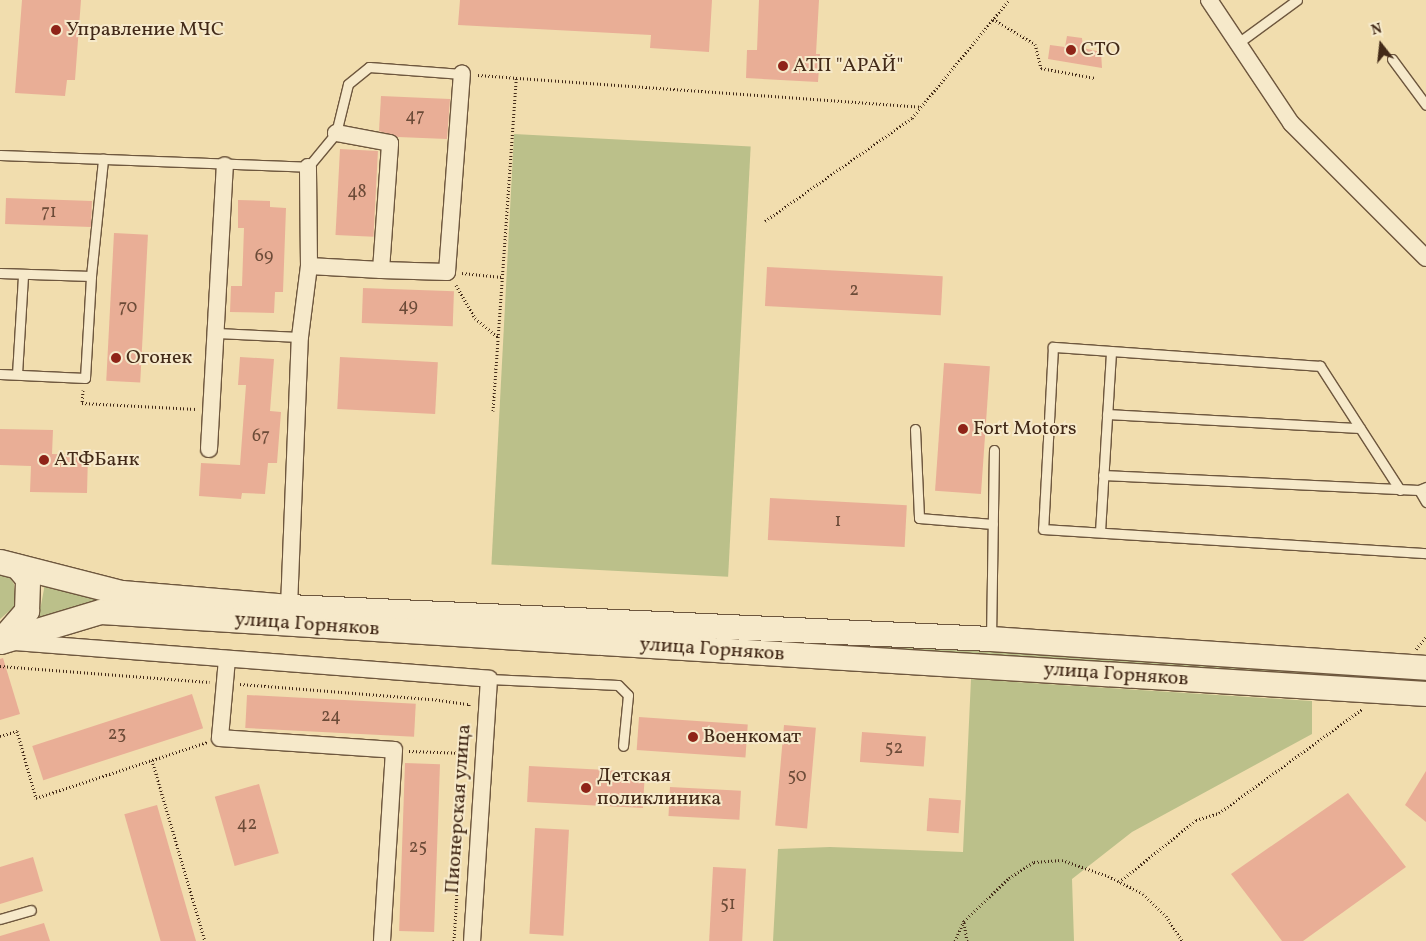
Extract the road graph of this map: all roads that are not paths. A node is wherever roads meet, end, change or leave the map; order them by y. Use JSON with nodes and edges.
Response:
{"nodes":[{"id":1,"x":1209,"y":0,"type":"edge"},
{"id":2,"x":1297,"y":0,"type":"edge"},
{"id":3,"x":1238,"y":43,"type":"junction"},
{"id":4,"x":1392,"y":59,"type":"dead end"},
{"id":5,"x":462,"y":74,"type":"joint"},
{"id":6,"x":1426,"y":104,"type":"edge"},
{"id":7,"x":336,"y":133,"type":"junction"},
{"id":8,"x":0,"y":156,"type":"edge"},
{"id":9,"x":103,"y":159,"type":"junction"},
{"id":10,"x":225,"y":165,"type":"junction"},
{"id":11,"x":308,"y":167,"type":"junction"},
{"id":12,"x":1426,"y":258,"type":"edge"},
{"id":13,"x":309,"y":266,"type":"junction"},
{"id":14,"x":381,"y":270,"type":"junction"},
{"id":15,"x":0,"y":273,"type":"edge"},
{"id":16,"x":23,"y":275,"type":"junction"},
{"id":17,"x":91,"y":276,"type":"junction"},
{"id":18,"x":216,"y":333,"type":"junction"},
{"id":19,"x":300,"y":337,"type":"junction"},
{"id":20,"x":1111,"y":351,"type":"junction"},
{"id":21,"x":0,"y":374,"type":"edge"},
{"id":22,"x":17,"y":374,"type":"junction"},
{"id":23,"x":1107,"y":414,"type":"junction"},
{"id":24,"x":1360,"y":428,"type":"junction"},
{"id":25,"x":915,"y":429,"type":"dead end"},
{"id":26,"x":210,"y":449,"type":"dead end"},
{"id":27,"x":994,"y":450,"type":"dead end"},
{"id":28,"x":1104,"y":475,"type":"junction"},
{"id":29,"x":1423,"y":489,"type":"edge"},
{"id":30,"x":1400,"y":490,"type":"junction"},
{"id":31,"x":1426,"y":502,"type":"edge"},
{"id":32,"x":993,"y":524,"type":"junction"},
{"id":33,"x":1100,"y":532,"type":"junction"},
{"id":34,"x":1426,"y":553,"type":"edge"},
{"id":35,"x":9,"y":565,"type":"edge"},
{"id":36,"x":289,"y":607,"type":"junction"},
{"id":37,"x":991,"y":639,"type":"junction"},
{"id":38,"x":1,"y":641,"type":"edge"},
{"id":39,"x":226,"y":659,"type":"junction"},
{"id":40,"x":1426,"y":668,"type":"edge"},
{"id":41,"x":489,"y":679,"type":"junction"},
{"id":42,"x":1426,"y":694,"type":"edge"},
{"id":43,"x":623,"y":746,"type":"dead end"},
{"id":44,"x":31,"y":910,"type":"dead end"},
{"id":45,"x":0,"y":919,"type":"edge"},
{"id":46,"x":382,"y":941,"type":"edge"},
{"id":47,"x":472,"y":941,"type":"edge"}],
"edges":[{"from":1,"to":3,"type":"street"},
{"from":2,"to":3,"type":"lane"},
{"from":3,"to":12,"type":"street"},
{"from":4,"to":6,"type":"lane"},
{"from":5,"to":7,"type":"lane"},
{"from":5,"to":14,"type":"street"},
{"from":7,"to":11,"type":"lane"},
{"from":7,"to":14,"type":"street"},
{"from":8,"to":9,"type":"lane"},
{"from":9,"to":10,"type":"lane"},
{"from":9,"to":17,"type":"lane"},
{"from":10,"to":11,"type":"lane"},
{"from":10,"to":18,"type":"street"},
{"from":11,"to":13,"type":"street"},
{"from":13,"to":14,"type":"street"},
{"from":13,"to":19,"type":"street"},
{"from":15,"to":16,"type":"lane"},
{"from":16,"to":17,"type":"lane"},
{"from":16,"to":22,"type":"lane"},
{"from":17,"to":22,"type":"lane"},
{"from":18,"to":19,"type":"lane"},
{"from":18,"to":26,"type":"street"},
{"from":19,"to":36,"type":"street"},
{"from":20,"to":23,"type":"lane"},
{"from":20,"to":24,"type":"lane"},
{"from":20,"to":33,"type":"lane"},
{"from":21,"to":22,"type":"lane"},
{"from":23,"to":24,"type":"lane"},
{"from":23,"to":28,"type":"lane"},
{"from":24,"to":30,"type":"lane"},
{"from":25,"to":32,"type":"lane"},
{"from":27,"to":32,"type":"lane"},
{"from":28,"to":30,"type":"lane"},
{"from":28,"to":33,"type":"lane"},
{"from":29,"to":30,"type":"lane"},
{"from":29,"to":31,"type":"lane"},
{"from":32,"to":37,"type":"lane"},
{"from":33,"to":34,"type":"lane"},
{"from":35,"to":36,"type":"street","name":"улица Горняков"},
{"from":35,"to":38,"type":"street","name":"улица Горняков"},
{"from":36,"to":37,"type":"street","name":"улица Горняков"},
{"from":37,"to":40,"type":"street","name":"улица Горняков"},
{"from":38,"to":39,"type":"street","name":"улица Горняков"},
{"from":38,"to":42,"type":"street","name":"улица Горняков"},
{"from":39,"to":41,"type":"street","name":"улица Горняков"},
{"from":39,"to":46,"type":"street"},
{"from":41,"to":43,"type":"lane"},
{"from":41,"to":47,"type":"street","name":"Пионерская улица"},
{"from":44,"to":45,"type":"lane"}]}
